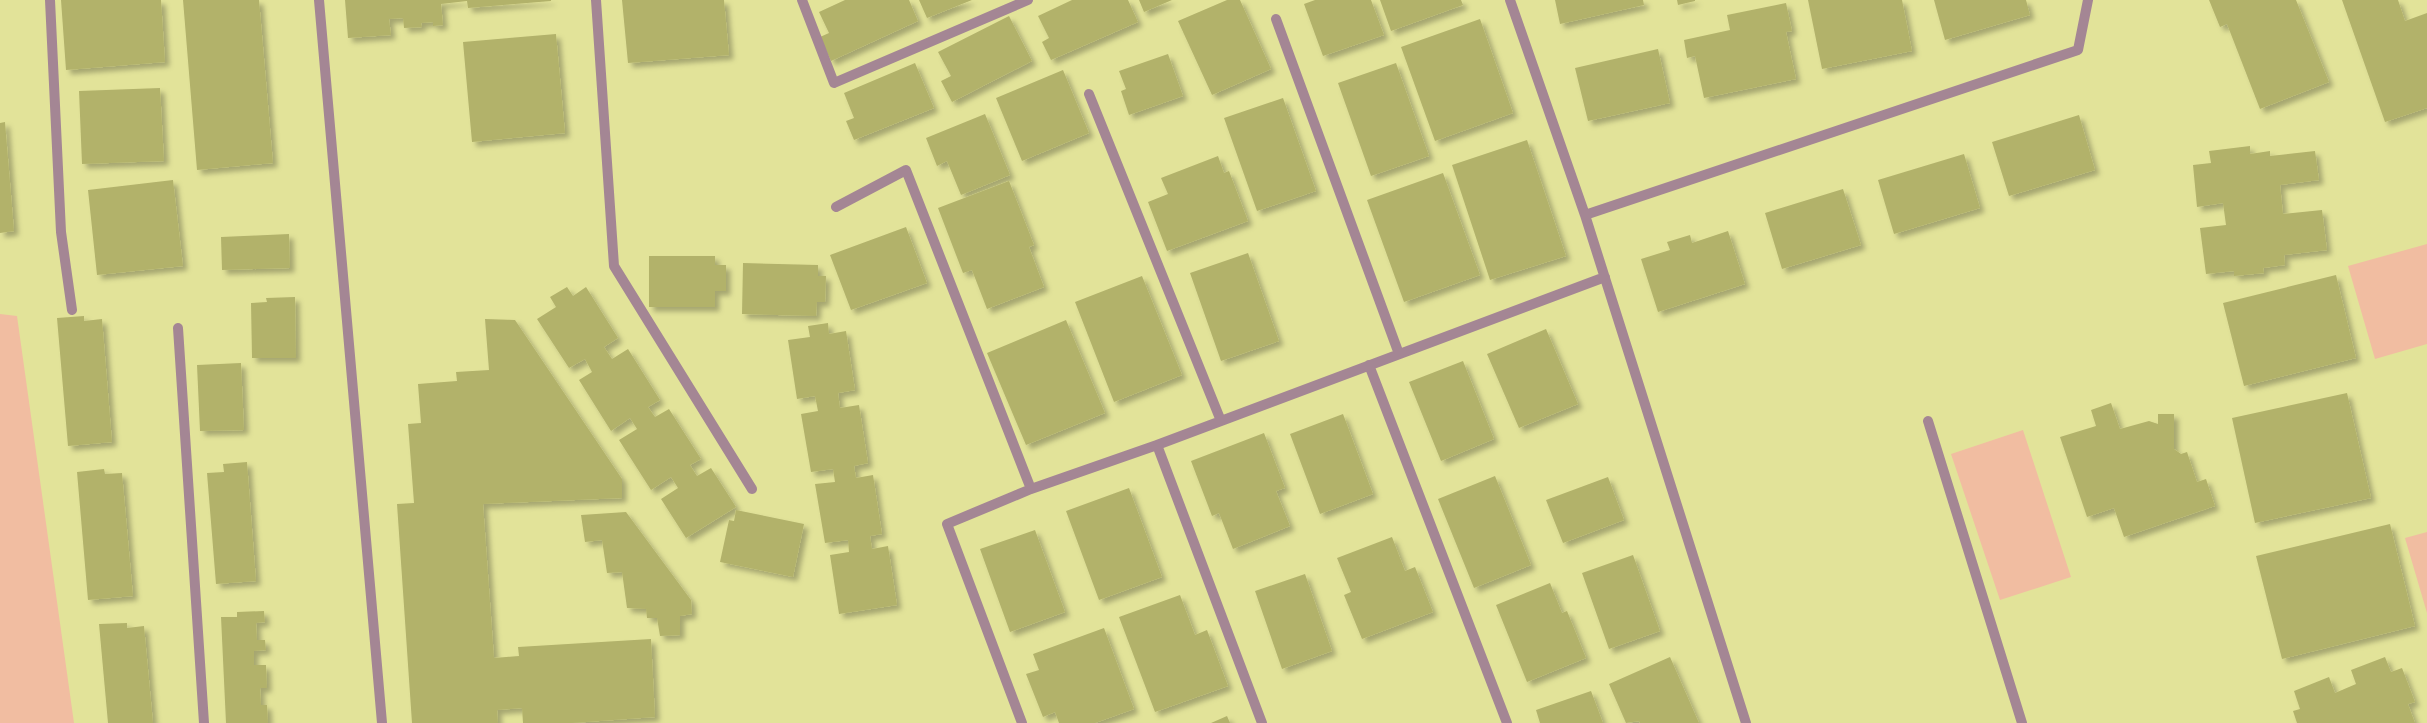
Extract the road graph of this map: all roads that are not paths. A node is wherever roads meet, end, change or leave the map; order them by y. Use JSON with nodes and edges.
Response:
{"nodes":[{"id":1,"x":50,"y":0,"type":"edge"},
{"id":2,"x":318,"y":0,"type":"edge"},
{"id":3,"x":596,"y":0,"type":"edge"},
{"id":4,"x":802,"y":0,"type":"edge"},
{"id":5,"x":1028,"y":0,"type":"edge"},
{"id":6,"x":1510,"y":0,"type":"edge"},
{"id":7,"x":2088,"y":0,"type":"edge"},
{"id":8,"x":1276,"y":19,"type":"dead end"},
{"id":9,"x":1089,"y":94,"type":"dead end"},
{"id":10,"x":836,"y":207,"type":"dead end"},
{"id":11,"x":1585,"y":215,"type":"junction"},
{"id":12,"x":1605,"y":277,"type":"junction"},
{"id":13,"x":72,"y":310,"type":"dead end"},
{"id":14,"x":178,"y":328,"type":"dead end"},
{"id":15,"x":1399,"y":354,"type":"junction"},
{"id":16,"x":1369,"y":365,"type":"junction"},
{"id":17,"x":1221,"y":421,"type":"junction"},
{"id":18,"x":1928,"y":421,"type":"dead end"},
{"id":19,"x":1157,"y":445,"type":"junction"},
{"id":20,"x":752,"y":489,"type":"dead end"},
{"id":21,"x":1031,"y":489,"type":"junction"},
{"id":22,"x":204,"y":723,"type":"edge"},
{"id":23,"x":382,"y":723,"type":"edge"},
{"id":24,"x":1022,"y":723,"type":"edge"},
{"id":25,"x":1262,"y":723,"type":"edge"},
{"id":26,"x":1507,"y":723,"type":"edge"},
{"id":27,"x":1746,"y":723,"type":"edge"},
{"id":28,"x":2022,"y":723,"type":"edge"}],
"edges":[{"from":1,"to":13,"type":"street"},
{"from":2,"to":23,"type":"street"},
{"from":3,"to":20,"type":"street"},
{"from":4,"to":5,"type":"street"},
{"from":6,"to":11,"type":"street"},
{"from":7,"to":11,"type":"street"},
{"from":8,"to":15,"type":"street"},
{"from":9,"to":17,"type":"street"},
{"from":10,"to":21,"type":"street"},
{"from":11,"to":12,"type":"street"},
{"from":12,"to":15,"type":"street"},
{"from":12,"to":27,"type":"street"},
{"from":14,"to":22,"type":"street"},
{"from":15,"to":16,"type":"street"},
{"from":16,"to":17,"type":"street"},
{"from":16,"to":26,"type":"street"},
{"from":17,"to":19,"type":"street"},
{"from":18,"to":28,"type":"street"},
{"from":19,"to":21,"type":"street"},
{"from":19,"to":25,"type":"street"},
{"from":21,"to":24,"type":"street"}]}
